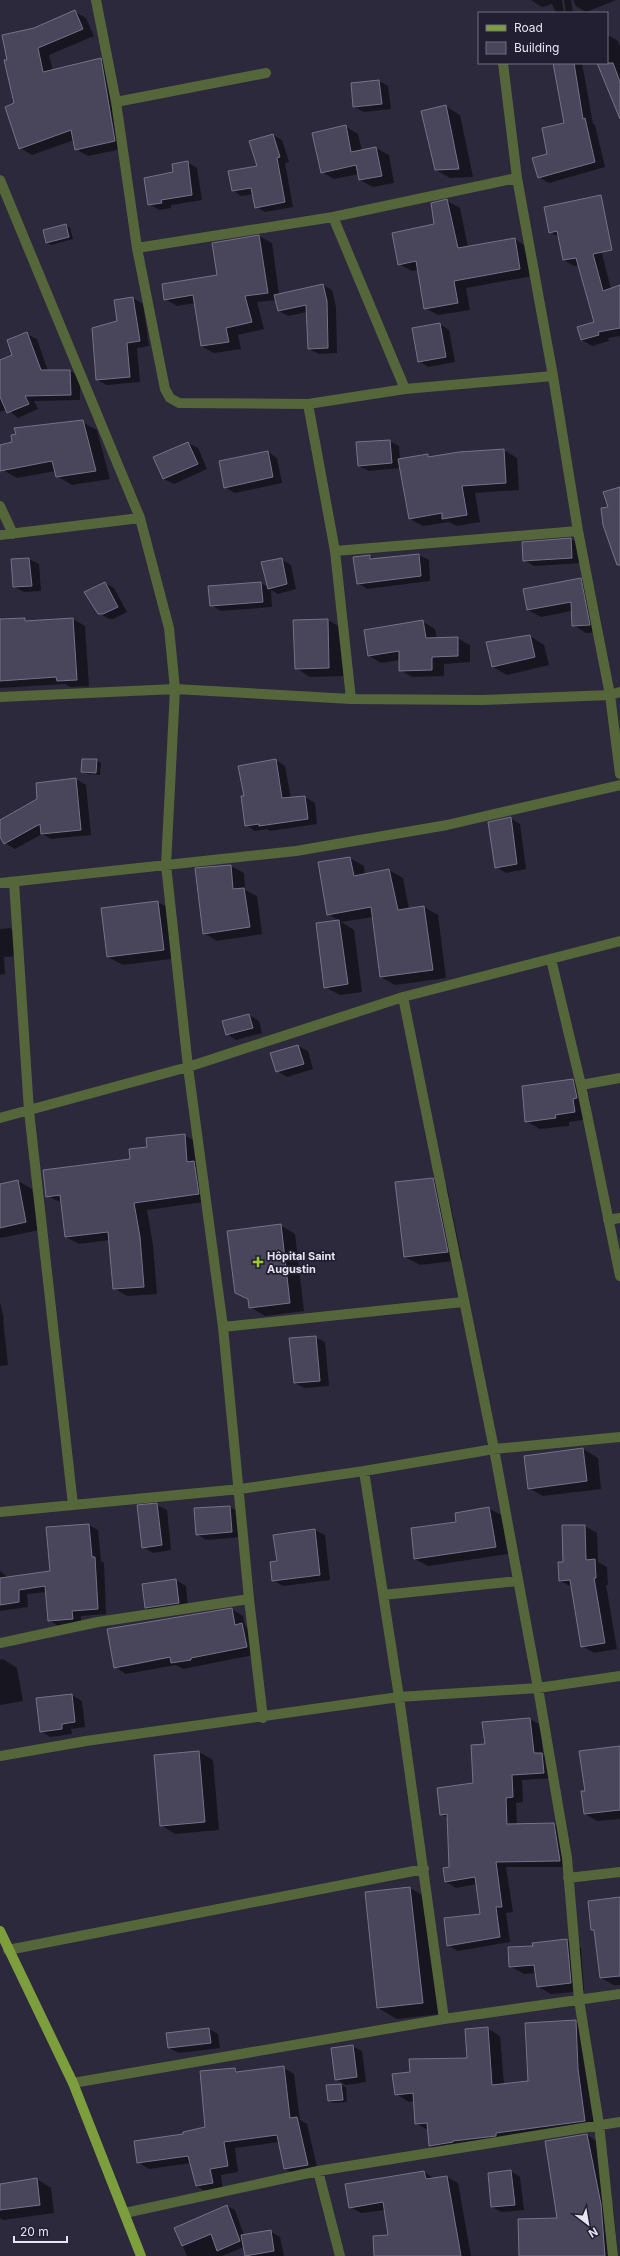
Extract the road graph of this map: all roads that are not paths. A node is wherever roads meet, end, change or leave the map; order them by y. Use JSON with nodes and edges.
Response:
{"nodes":[{"id":1,"x":96,"y":0,"type":"edge"},
{"id":2,"x":503,"y":64,"type":"edge"},
{"id":3,"x":266,"y":72,"type":"dead end"},
{"id":4,"x":116,"y":102,"type":"junction"},
{"id":5,"x":517,"y":178,"type":"junction"},
{"id":6,"x":1,"y":184,"type":"edge"},
{"id":7,"x":333,"y":217,"type":"junction"},
{"id":8,"x":137,"y":248,"type":"junction"},
{"id":9,"x":553,"y":376,"type":"junction"},
{"id":10,"x":405,"y":389,"type":"junction"},
{"id":11,"x":308,"y":404,"type":"junction"},
{"id":12,"x":0,"y":506,"type":"edge"},
{"id":13,"x":140,"y":518,"type":"junction"},
{"id":14,"x":578,"y":531,"type":"junction"},
{"id":15,"x":13,"y":534,"type":"junction"},
{"id":16,"x":0,"y":535,"type":"edge"},
{"id":17,"x":335,"y":551,"type":"junction"},
{"id":18,"x":175,"y":688,"type":"junction"},
{"id":19,"x":620,"y":692,"type":"edge"},
{"id":20,"x":610,"y":695,"type":"junction"},
{"id":21,"x":0,"y":697,"type":"edge"},
{"id":22,"x":351,"y":699,"type":"junction"},
{"id":23,"x":620,"y":774,"type":"edge"},
{"id":24,"x":620,"y":785,"type":"edge"},
{"id":25,"x":166,"y":865,"type":"junction"},
{"id":26,"x":14,"y":882,"type":"junction"},
{"id":27,"x":0,"y":883,"type":"edge"},
{"id":28,"x":620,"y":941,"type":"edge"},
{"id":29,"x":551,"y":959,"type":"junction"},
{"id":30,"x":403,"y":998,"type":"junction"},
{"id":31,"x":188,"y":1067,"type":"junction"},
{"id":32,"x":620,"y":1078,"type":"edge"},
{"id":33,"x":581,"y":1085,"type":"junction"},
{"id":34,"x":29,"y":1111,"type":"junction"},
{"id":35,"x":0,"y":1118,"type":"edge"},
{"id":36,"x":620,"y":1218,"type":"edge"},
{"id":37,"x":608,"y":1220,"type":"junction"},
{"id":38,"x":620,"y":1276,"type":"edge"},
{"id":39,"x":463,"y":1302,"type":"junction"},
{"id":40,"x":223,"y":1327,"type":"junction"},
{"id":41,"x":620,"y":1437,"type":"edge"},
{"id":42,"x":494,"y":1449,"type":"junction"},
{"id":43,"x":364,"y":1471,"type":"junction"},
{"id":44,"x":240,"y":1489,"type":"junction"},
{"id":45,"x":74,"y":1504,"type":"junction"},
{"id":46,"x":0,"y":1512,"type":"edge"},
{"id":47,"x":518,"y":1581,"type":"junction"},
{"id":48,"x":383,"y":1596,"type":"junction"},
{"id":49,"x":249,"y":1599,"type":"junction"},
{"id":50,"x":0,"y":1643,"type":"edge"},
{"id":51,"x":620,"y":1676,"type":"edge"},
{"id":52,"x":538,"y":1688,"type":"junction"},
{"id":53,"x":400,"y":1697,"type":"junction"},
{"id":54,"x":263,"y":1718,"type":"junction"},
{"id":55,"x":0,"y":1756,"type":"edge"},
{"id":56,"x":424,"y":1869,"type":"junction"},
{"id":57,"x":620,"y":1872,"type":"edge"},
{"id":58,"x":568,"y":1878,"type":"junction"},
{"id":59,"x":0,"y":1930,"type":"edge"},
{"id":60,"x":8,"y":1950,"type":"junction"},
{"id":61,"x":620,"y":1994,"type":"edge"},
{"id":62,"x":579,"y":2000,"type":"junction"},
{"id":63,"x":444,"y":2019,"type":"junction"},
{"id":64,"x":73,"y":2083,"type":"junction"},
{"id":65,"x":620,"y":2122,"type":"edge"},
{"id":66,"x":599,"y":2124,"type":"junction"},
{"id":67,"x":318,"y":2171,"type":"junction"},
{"id":68,"x":125,"y":2213,"type":"junction"},
{"id":69,"x":141,"y":2256,"type":"edge"},
{"id":70,"x":340,"y":2256,"type":"edge"},
{"id":71,"x":613,"y":2256,"type":"edge"}],
"edges":[{"from":1,"to":4,"type":"street"},
{"from":2,"to":5,"type":"street"},
{"from":3,"to":4,"type":"street"},
{"from":4,"to":8,"type":"street"},
{"from":5,"to":7,"type":"street"},
{"from":5,"to":9,"type":"street"},
{"from":6,"to":13,"type":"street"},
{"from":7,"to":8,"type":"street"},
{"from":7,"to":10,"type":"street"},
{"from":8,"to":11,"type":"street"},
{"from":9,"to":10,"type":"street"},
{"from":9,"to":14,"type":"street"},
{"from":10,"to":11,"type":"street"},
{"from":11,"to":17,"type":"street"},
{"from":12,"to":15,"type":"street"},
{"from":13,"to":15,"type":"street"},
{"from":13,"to":18,"type":"street"},
{"from":14,"to":17,"type":"street"},
{"from":14,"to":20,"type":"street"},
{"from":15,"to":16,"type":"street"},
{"from":17,"to":22,"type":"street"},
{"from":18,"to":21,"type":"street"},
{"from":18,"to":22,"type":"street"},
{"from":18,"to":25,"type":"street"},
{"from":19,"to":20,"type":"street"},
{"from":20,"to":22,"type":"street"},
{"from":20,"to":23,"type":"street"},
{"from":24,"to":25,"type":"street"},
{"from":25,"to":26,"type":"street"},
{"from":25,"to":31,"type":"street"},
{"from":26,"to":27,"type":"street"},
{"from":26,"to":34,"type":"street"},
{"from":28,"to":29,"type":"street"},
{"from":29,"to":30,"type":"street"},
{"from":29,"to":33,"type":"street"},
{"from":30,"to":31,"type":"street"},
{"from":30,"to":39,"type":"street"},
{"from":31,"to":34,"type":"street"},
{"from":31,"to":40,"type":"street"},
{"from":32,"to":33,"type":"street"},
{"from":33,"to":37,"type":"street"},
{"from":34,"to":35,"type":"street"},
{"from":34,"to":45,"type":"street"},
{"from":36,"to":37,"type":"street"},
{"from":37,"to":38,"type":"street"},
{"from":39,"to":40,"type":"street"},
{"from":39,"to":42,"type":"street"},
{"from":40,"to":44,"type":"street"},
{"from":41,"to":42,"type":"street"},
{"from":42,"to":43,"type":"street"},
{"from":42,"to":47,"type":"street"},
{"from":43,"to":44,"type":"street"},
{"from":43,"to":48,"type":"street"},
{"from":44,"to":45,"type":"street"},
{"from":44,"to":49,"type":"street"},
{"from":45,"to":46,"type":"street"},
{"from":47,"to":48,"type":"street"},
{"from":47,"to":52,"type":"street"},
{"from":48,"to":53,"type":"street"},
{"from":49,"to":50,"type":"street"},
{"from":49,"to":54,"type":"street"},
{"from":51,"to":52,"type":"street"},
{"from":52,"to":53,"type":"street"},
{"from":52,"to":58,"type":"street"},
{"from":53,"to":54,"type":"street"},
{"from":53,"to":56,"type":"street"},
{"from":54,"to":55,"type":"street"},
{"from":56,"to":60,"type":"street"},
{"from":56,"to":63,"type":"street"},
{"from":57,"to":58,"type":"street"},
{"from":58,"to":62,"type":"street"},
{"from":59,"to":60,"type":"main road"},
{"from":60,"to":64,"type":"main road"},
{"from":61,"to":62,"type":"street"},
{"from":62,"to":63,"type":"street"},
{"from":62,"to":66,"type":"street"},
{"from":63,"to":64,"type":"street"},
{"from":64,"to":68,"type":"main road"},
{"from":65,"to":66,"type":"street"},
{"from":66,"to":67,"type":"street"},
{"from":66,"to":71,"type":"street"},
{"from":67,"to":68,"type":"street"},
{"from":67,"to":70,"type":"street"},
{"from":68,"to":69,"type":"main road"}]}
